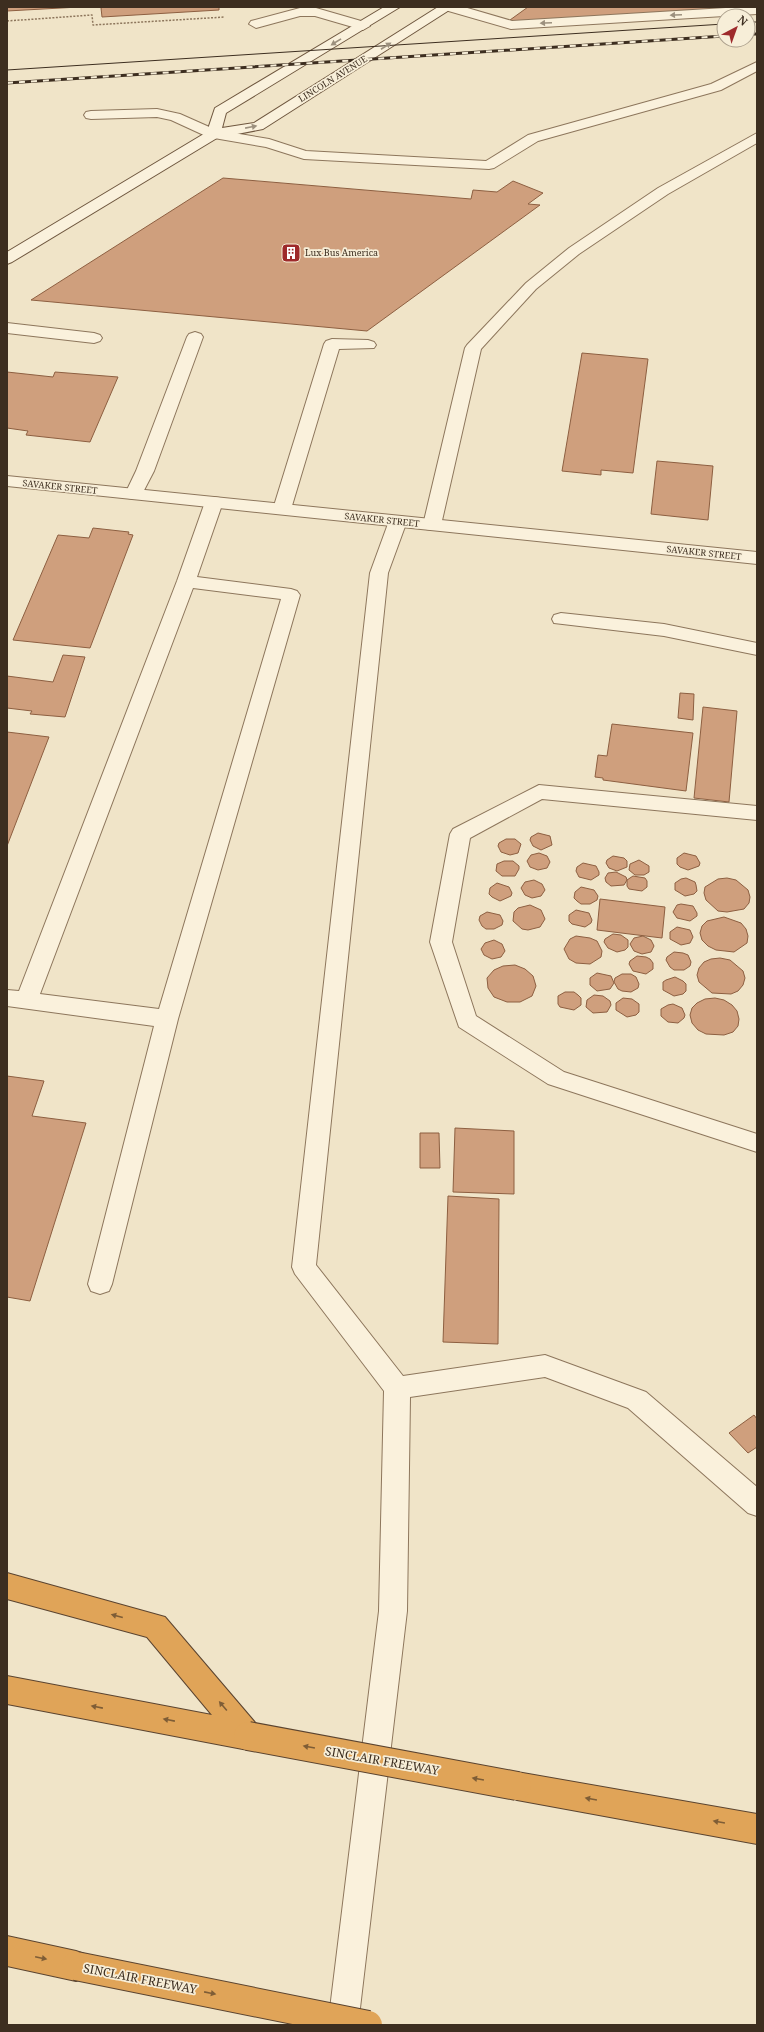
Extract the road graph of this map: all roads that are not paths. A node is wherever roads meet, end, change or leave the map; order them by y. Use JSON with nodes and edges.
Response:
{"nodes":[{"id":1,"x":393,"y":7,"type":"edge"},
{"id":2,"x":446,"y":7,"type":"edge"},
{"id":3,"x":450,"y":7,"type":"edge"},
{"id":4,"x":757,"y":10,"type":"edge"},
{"id":5,"x":256,"y":24,"type":"dead end"},
{"id":6,"x":363,"y":26,"type":"junction"},
{"id":7,"x":757,"y":66,"type":"edge"},
{"id":8,"x":91,"y":115,"type":"dead end"},
{"id":9,"x":213,"y":134,"type":"junction"},
{"id":10,"x":757,"y":137,"type":"edge"},
{"id":11,"x":7,"y":259,"type":"edge"},
{"id":12,"x":7,"y":328,"type":"edge"},
{"id":13,"x":195,"y":336,"type":"dead end"},
{"id":14,"x":94,"y":338,"type":"dead end"},
{"id":15,"x":368,"y":345,"type":"dead end"},
{"id":16,"x":7,"y":481,"type":"edge"},
{"id":17,"x":134,"y":494,"type":"junction"},
{"id":18,"x":214,"y":502,"type":"junction"},
{"id":19,"x":282,"y":509,"type":"junction"},
{"id":20,"x":398,"y":521,"type":"junction"},
{"id":21,"x":432,"y":525,"type":"junction"},
{"id":22,"x":757,"y":558,"type":"edge"},
{"id":23,"x":186,"y":582,"type":"junction"},
{"id":24,"x":560,"y":619,"type":"dead end"},
{"id":25,"x":757,"y":649,"type":"edge"},
{"id":26,"x":757,"y":813,"type":"edge"},
{"id":27,"x":16,"y":999,"type":"edge"},
{"id":28,"x":167,"y":1019,"type":"junction"},
{"id":29,"x":757,"y":1143,"type":"edge"},
{"id":30,"x":100,"y":1284,"type":"dead end"},
{"id":31,"x":397,"y":1388,"type":"junction"},
{"id":32,"x":757,"y":1504,"type":"edge"},
{"id":33,"x":7,"y":1586,"type":"edge"},
{"id":34,"x":7,"y":1690,"type":"edge"},
{"id":35,"x":248,"y":1736,"type":"junction"},
{"id":36,"x":757,"y":1829,"type":"edge"},
{"id":37,"x":7,"y":1950,"type":"edge"},
{"id":38,"x":343,"y":2025,"type":"edge"},
{"id":39,"x":368,"y":2025,"type":"edge"}],
"edges":[{"from":1,"to":6,"type":"main road"},
{"from":9,"to":2,"type":"main road","name":"LINCOLN AVENUE","one_way":true},
{"from":4,"to":3,"type":"main road","one_way":true},
{"from":5,"to":6,"type":"main road"},
{"from":6,"to":9,"type":"main road","one_way":true},
{"from":7,"to":9,"type":"main road"},
{"from":8,"to":9,"type":"main road"},
{"from":9,"to":11,"type":"main road","name":"LINCOLN AVENUE"},
{"from":10,"to":21,"type":"main road"},
{"from":12,"to":14,"type":"main road"},
{"from":13,"to":17,"type":"main road"},
{"from":15,"to":19,"type":"main road"},
{"from":16,"to":17,"type":"main road","name":"SAVAKER STREET"},
{"from":17,"to":18,"type":"main road","name":"SAVAKER STREET"},
{"from":18,"to":19,"type":"main road","name":"SAVAKER STREET"},
{"from":18,"to":23,"type":"main road"},
{"from":19,"to":20,"type":"main road","name":"SAVAKER STREET"},
{"from":20,"to":21,"type":"main road","name":"SAVAKER STREET"},
{"from":20,"to":31,"type":"main road"},
{"from":21,"to":22,"type":"main road","name":"SAVAKER STREET"},
{"from":23,"to":27,"type":"main road"},
{"from":23,"to":28,"type":"main road"},
{"from":24,"to":25,"type":"main road"},
{"from":26,"to":29,"type":"main road"},
{"from":27,"to":28,"type":"main road"},
{"from":28,"to":30,"type":"main road"},
{"from":31,"to":32,"type":"main road"},
{"from":31,"to":38,"type":"main road"},
{"from":35,"to":33,"type":"highway","one_way":true},
{"from":35,"to":34,"type":"highway","name":"SINCLAIR FREEWAY","one_way":true},
{"from":36,"to":35,"type":"highway","name":"SINCLAIR FREEWAY","one_way":true,"bridge":true},
{"from":37,"to":39,"type":"highway","name":"SINCLAIR FREEWAY","one_way":true,"bridge":true}]}
